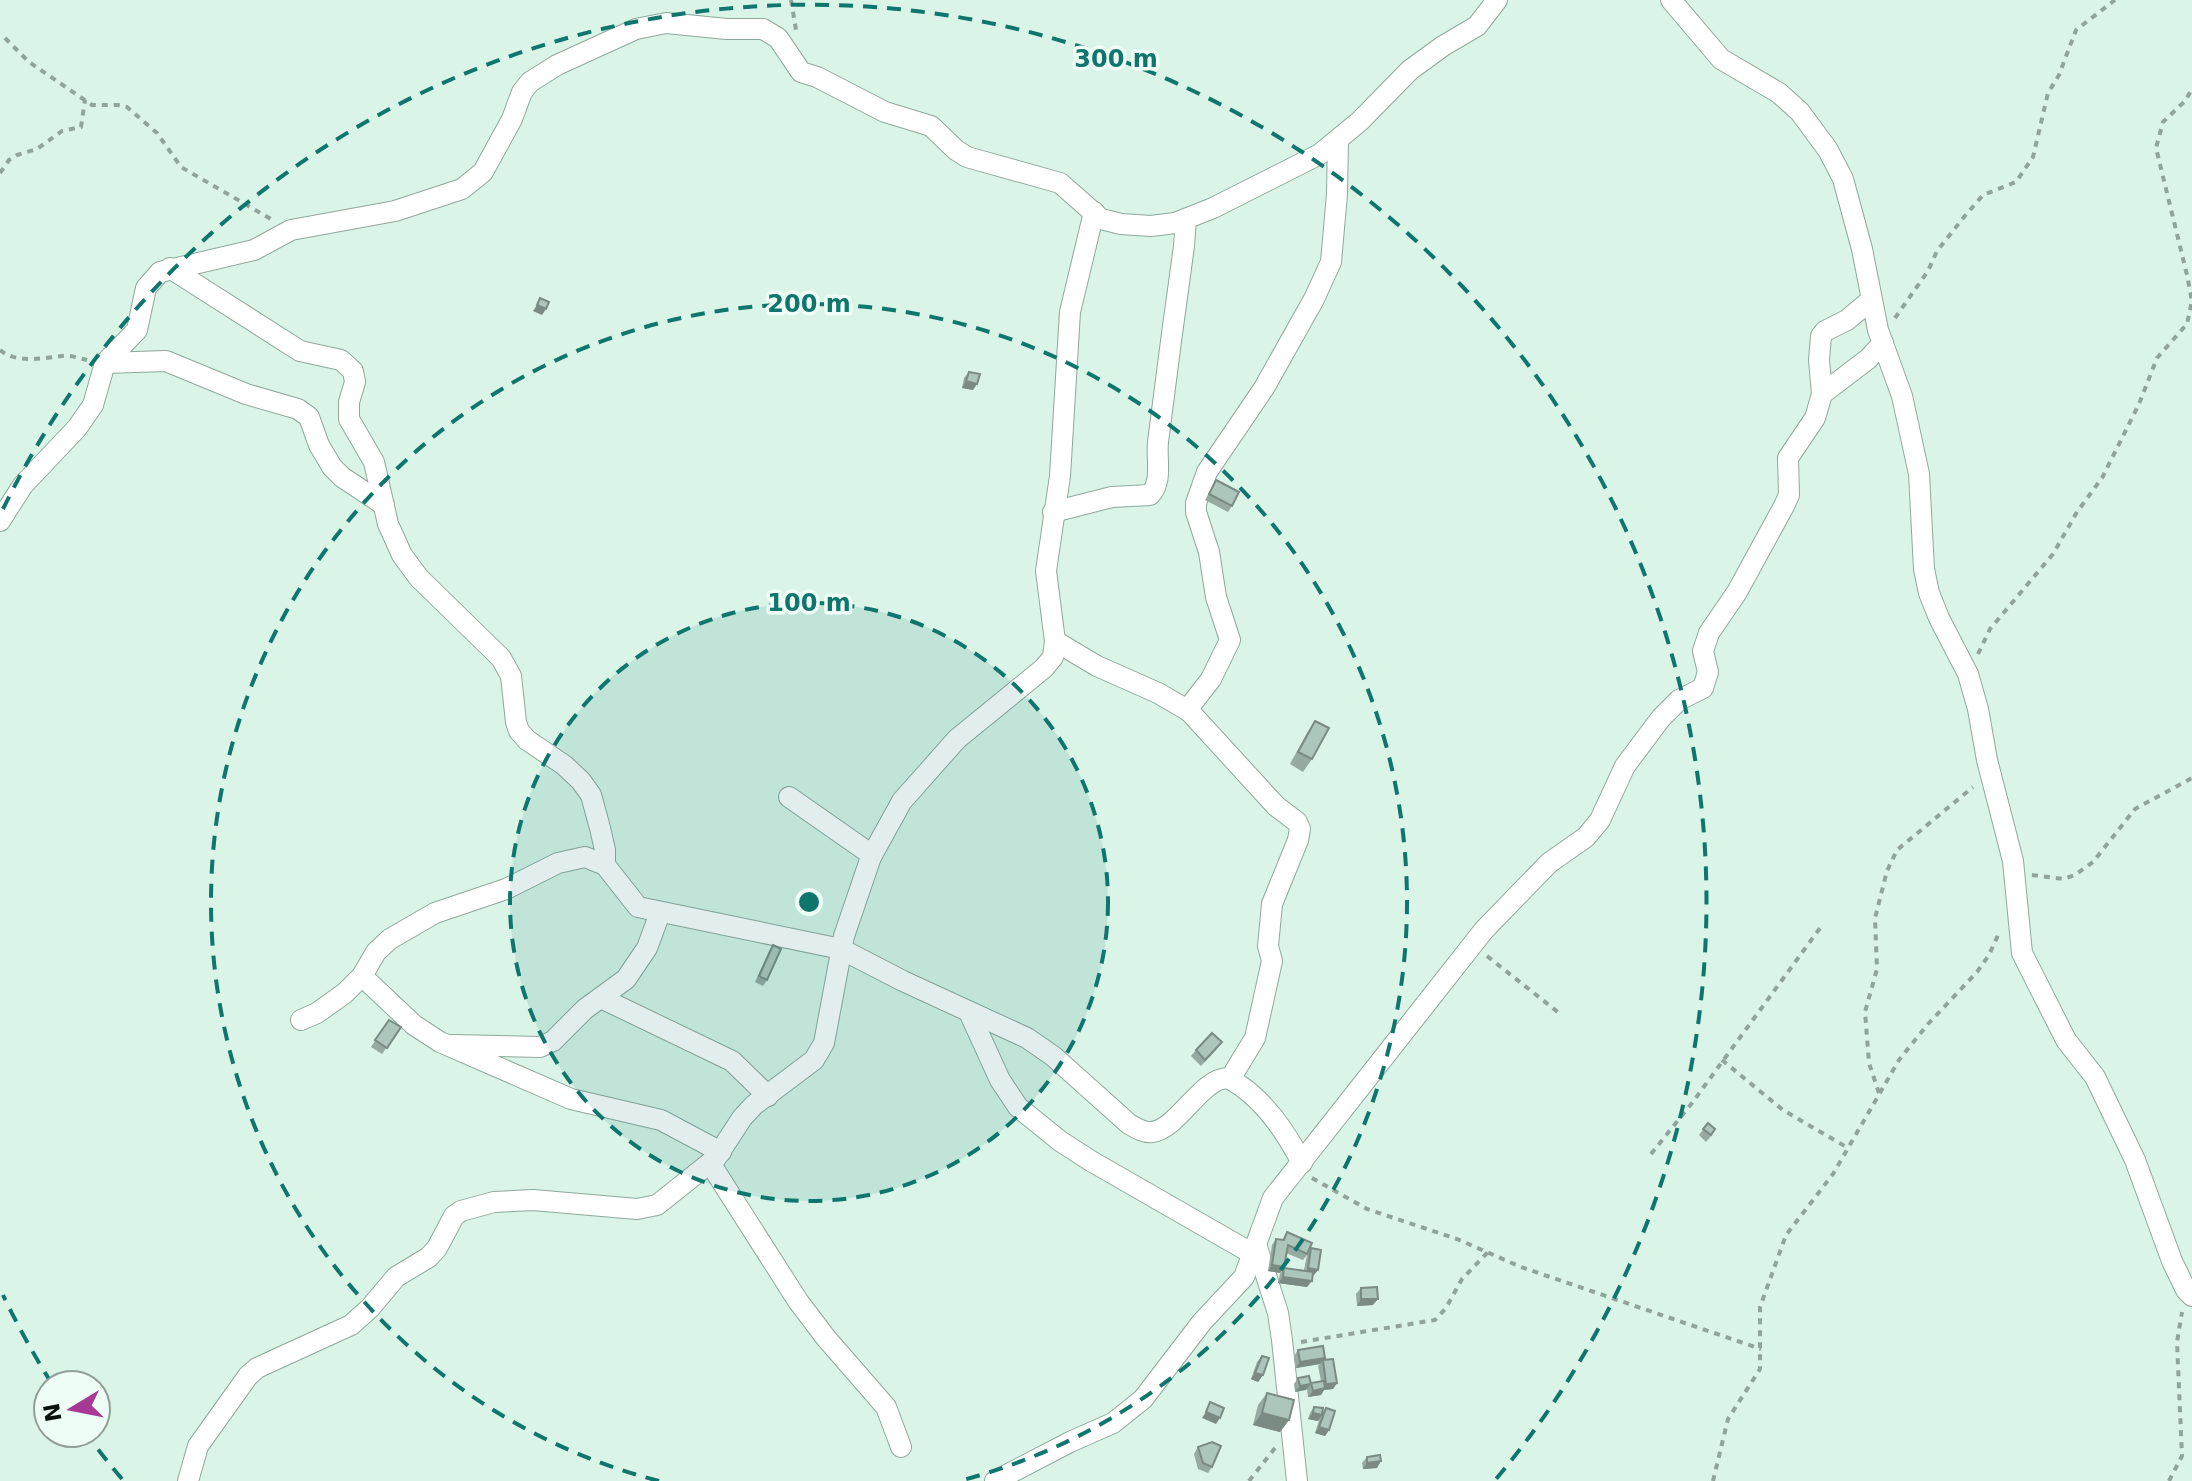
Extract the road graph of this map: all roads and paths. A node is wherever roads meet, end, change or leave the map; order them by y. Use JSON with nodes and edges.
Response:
{"nodes":[{"id":1,"x":1497,"y":0,"type":"edge"},
{"id":2,"x":1671,"y":0,"type":"edge"},
{"id":3,"x":2115,"y":0,"type":"edge"},
{"id":4,"x":5,"y":38,"type":"dead end"},
{"id":5,"x":2192,"y":89,"type":"edge"},
{"id":6,"x":85,"y":100,"type":"junction"},
{"id":7,"x":1338,"y":140,"type":"junction"},
{"id":8,"x":0,"y":173,"type":"edge"},
{"id":9,"x":1094,"y":212,"type":"junction"},
{"id":10,"x":1186,"y":219,"type":"junction"},
{"id":11,"x":291,"y":230,"type":"junction"},
{"id":12,"x":170,"y":268,"type":"junction"},
{"id":13,"x":1871,"y":300,"type":"junction"},
{"id":14,"x":1883,"y":343,"type":"junction"},
{"id":15,"x":0,"y":350,"type":"edge"},
{"id":16,"x":105,"y":363,"type":"junction"},
{"id":17,"x":1822,"y":394,"type":"junction"},
{"id":18,"x":384,"y":505,"type":"junction"},
{"id":19,"x":1053,"y":512,"type":"junction"},
{"id":20,"x":0,"y":521,"type":"edge"},
{"id":21,"x":1055,"y":641,"type":"junction"},
{"id":22,"x":1968,"y":674,"type":"junction"},
{"id":23,"x":1187,"y":710,"type":"junction"},
{"id":24,"x":1987,"y":760,"type":"junction"},
{"id":25,"x":2192,"y":778,"type":"edge"},
{"id":26,"x":789,"y":797,"type":"dead end"},
{"id":27,"x":872,"y":855,"type":"junction"},
{"id":28,"x":605,"y":865,"type":"junction"},
{"id":29,"x":2014,"y":873,"type":"junction"},
{"id":30,"x":660,"y":913,"type":"junction"},
{"id":31,"x":1823,"y":924,"type":"dead end"},
{"id":32,"x":2002,"y":927,"type":"dead end"},
{"id":33,"x":1472,"y":945,"type":"junction"},
{"id":34,"x":841,"y":949,"type":"junction"},
{"id":35,"x":362,"y":976,"type":"junction"},
{"id":36,"x":601,"y":998,"type":"junction"},
{"id":37,"x":969,"y":1012,"type":"junction"},
{"id":38,"x":1559,"y":1013,"type":"dead end"},
{"id":39,"x":301,"y":1020,"type":"dead end"},
{"id":40,"x":448,"y":1045,"type":"junction"},
{"id":41,"x":1722,"y":1060,"type":"junction"},
{"id":42,"x":1230,"y":1079,"type":"junction"},
{"id":43,"x":1879,"y":1093,"type":"junction"},
{"id":44,"x":768,"y":1096,"type":"junction"},
{"id":45,"x":1848,"y":1148,"type":"junction"},
{"id":46,"x":1651,"y":1154,"type":"dead end"},
{"id":47,"x":715,"y":1157,"type":"junction"},
{"id":48,"x":1300,"y":1166,"type":"junction"},
{"id":49,"x":1255,"y":1249,"type":"junction"},
{"id":50,"x":1488,"y":1252,"type":"junction"},
{"id":51,"x":2189,"y":1293,"type":"edge"},
{"id":52,"x":1283,"y":1345,"type":"junction"},
{"id":53,"x":1761,"y":1349,"type":"junction"},
{"id":54,"x":1290,"y":1432,"type":"junction"},
{"id":55,"x":901,"y":1447,"type":"dead end"},
{"id":56,"x":188,"y":1481,"type":"edge"},
{"id":57,"x":995,"y":1481,"type":"edge"},
{"id":58,"x":1249,"y":1481,"type":"edge"},
{"id":59,"x":1297,"y":1481,"type":"edge"},
{"id":60,"x":1713,"y":1481,"type":"edge"},
{"id":61,"x":2169,"y":1481,"type":"edge"}],
"edges":[{"from":1,"to":7,"type":"street"},
{"from":2,"to":13,"type":"street"},
{"from":3,"to":14,"type":"path"},
{"from":4,"to":6,"type":"path"},
{"from":5,"to":22,"type":"path"},
{"from":6,"to":8,"type":"path"},
{"from":6,"to":11,"type":"path"},
{"from":7,"to":10,"type":"street"},
{"from":7,"to":23,"type":"street"},
{"from":9,"to":10,"type":"street"},
{"from":9,"to":11,"type":"street"},
{"from":9,"to":19,"type":"street"},
{"from":10,"to":19,"type":"street"},
{"from":11,"to":12,"type":"street"},
{"from":12,"to":16,"type":"street"},
{"from":12,"to":18,"type":"street"},
{"from":13,"to":14,"type":"street"},
{"from":13,"to":17,"type":"street"},
{"from":14,"to":17,"type":"street"},
{"from":14,"to":22,"type":"street"},
{"from":15,"to":16,"type":"path"},
{"from":16,"to":18,"type":"street"},
{"from":16,"to":20,"type":"street"},
{"from":17,"to":33,"type":"street"},
{"from":18,"to":28,"type":"street"},
{"from":19,"to":21,"type":"street"},
{"from":21,"to":23,"type":"street"},
{"from":21,"to":27,"type":"street"},
{"from":22,"to":24,"type":"street"},
{"from":23,"to":42,"type":"street"},
{"from":24,"to":29,"type":"street"},
{"from":24,"to":43,"type":"path"},
{"from":25,"to":29,"type":"path"},
{"from":26,"to":27,"type":"street"},
{"from":27,"to":34,"type":"street"},
{"from":28,"to":30,"type":"street"},
{"from":28,"to":35,"type":"street"},
{"from":29,"to":51,"type":"street"},
{"from":30,"to":34,"type":"street"},
{"from":30,"to":36,"type":"street"},
{"from":31,"to":41,"type":"path"},
{"from":32,"to":43,"type":"path"},
{"from":33,"to":38,"type":"path"},
{"from":33,"to":48,"type":"street"},
{"from":34,"to":37,"type":"street"},
{"from":34,"to":44,"type":"street"},
{"from":35,"to":39,"type":"street"},
{"from":35,"to":40,"type":"street"},
{"from":36,"to":40,"type":"street"},
{"from":36,"to":44,"type":"street"},
{"from":37,"to":42,"type":"street"},
{"from":37,"to":49,"type":"street"},
{"from":40,"to":47,"type":"street"},
{"from":41,"to":45,"type":"path"},
{"from":41,"to":46,"type":"path"},
{"from":42,"to":48,"type":"street"},
{"from":43,"to":45,"type":"path"},
{"from":44,"to":47,"type":"street"},
{"from":45,"to":53,"type":"path"},
{"from":47,"to":55,"type":"street"},
{"from":47,"to":56,"type":"street"},
{"from":48,"to":49,"type":"street"},
{"from":48,"to":50,"type":"path"},
{"from":49,"to":52,"type":"street"},
{"from":49,"to":57,"type":"street"},
{"from":50,"to":52,"type":"path"},
{"from":50,"to":53,"type":"path"},
{"from":51,"to":61,"type":"path"},
{"from":52,"to":54,"type":"street"},
{"from":53,"to":60,"type":"path"},
{"from":54,"to":58,"type":"path"},
{"from":54,"to":59,"type":"street"}]}
